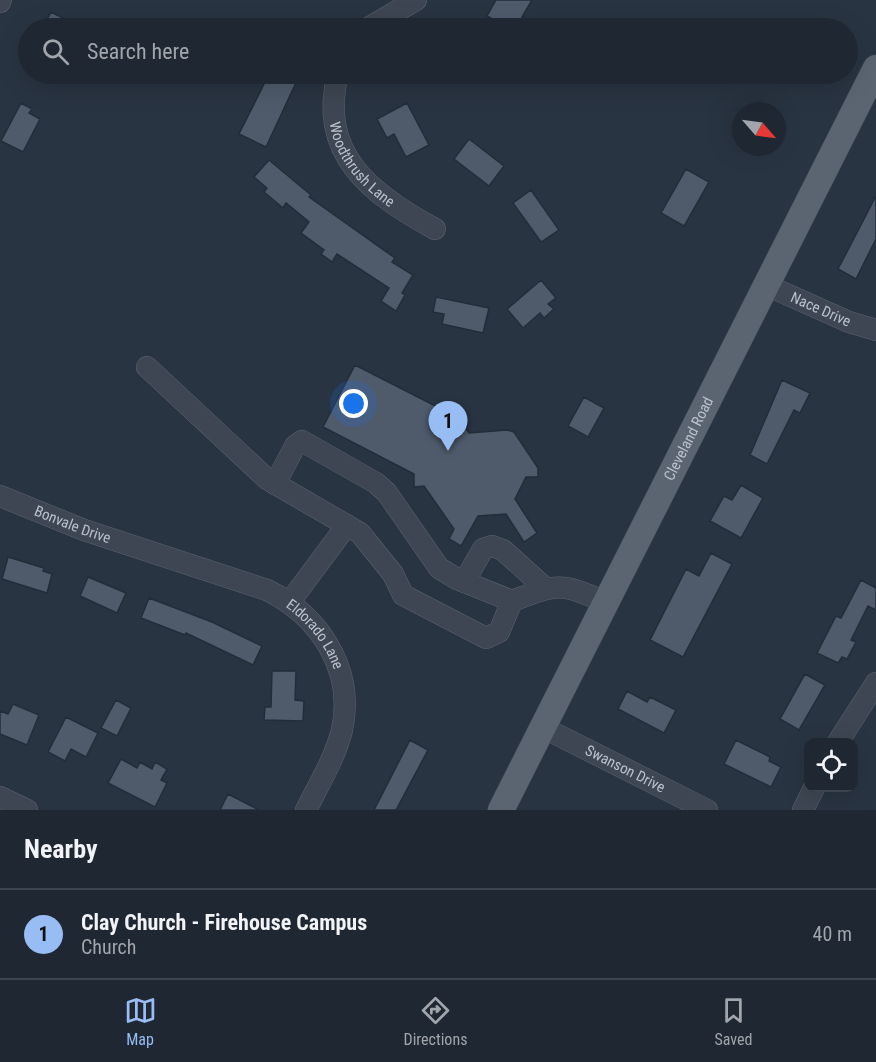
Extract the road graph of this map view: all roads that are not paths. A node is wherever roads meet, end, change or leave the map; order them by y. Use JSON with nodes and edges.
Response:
{"nodes":[{"id":1,"x":416,"y":0,"type":"edge"},
{"id":2,"x":385,"y":18,"type":"edge"},
{"id":3,"x":876,"y":68,"type":"edge"},
{"id":4,"x":336,"y":84,"type":"edge"},
{"id":5,"x":435,"y":230,"type":"dead end"},
{"id":6,"x":766,"y":285,"type":"junction"},
{"id":7,"x":876,"y":330,"type":"edge"},
{"id":8,"x":147,"y":367,"type":"dead end"},
{"id":9,"x":275,"y":484,"type":"junction"},
{"id":10,"x":0,"y":496,"type":"edge"},
{"id":11,"x":347,"y":525,"type":"junction"},
{"id":12,"x":145,"y":550,"type":"joint"},
{"id":13,"x":464,"y":582,"type":"junction"},
{"id":14,"x":545,"y":588,"type":"junction"},
{"id":15,"x":512,"y":601,"type":"junction"},
{"id":16,"x":605,"y":602,"type":"junction"},
{"id":17,"x":289,"y":603,"type":"junction"},
{"id":18,"x":876,"y":683,"type":"edge"},
{"id":19,"x":542,"y":728,"type":"junction"},
{"id":20,"x":841,"y":738,"type":"edge"},
{"id":21,"x":812,"y":792,"type":"edge"},
{"id":22,"x":0,"y":797,"type":"edge"},
{"id":23,"x":27,"y":810,"type":"edge"},
{"id":24,"x":306,"y":810,"type":"edge"},
{"id":25,"x":501,"y":810,"type":"edge"},
{"id":26,"x":707,"y":810,"type":"edge"},
{"id":27,"x":803,"y":810,"type":"edge"}],
"edges":[{"from":1,"to":2,"type":"street"},
{"from":3,"to":6,"type":"main road","name":"Cleveland Road"},
{"from":4,"to":5,"type":"street","name":"Woodthrush Lane"},
{"from":6,"to":7,"type":"street","name":"Nace Drive"},
{"from":6,"to":16,"type":"main road","name":"Cleveland Road"},
{"from":8,"to":9,"type":"street"},
{"from":9,"to":11,"type":"street"},
{"from":9,"to":13,"type":"street"},
{"from":10,"to":12,"type":"street","name":"Bonvale Drive"},
{"from":11,"to":15,"type":"street"},
{"from":11,"to":17,"type":"street"},
{"from":12,"to":17,"type":"street","name":"Eldorado Lane"},
{"from":13,"to":14,"type":"street"},
{"from":13,"to":15,"type":"street"},
{"from":14,"to":15,"type":"street"},
{"from":14,"to":16,"type":"street"},
{"from":16,"to":19,"type":"main road","name":"Cleveland Road"},
{"from":17,"to":24,"type":"street","name":"Eldorado Lane"},
{"from":18,"to":20,"type":"street"},
{"from":19,"to":25,"type":"main road","name":"Cleveland Road"},
{"from":19,"to":26,"type":"street","name":"Swanson Drive"},
{"from":21,"to":27,"type":"street"},
{"from":22,"to":23,"type":"street"}]}
